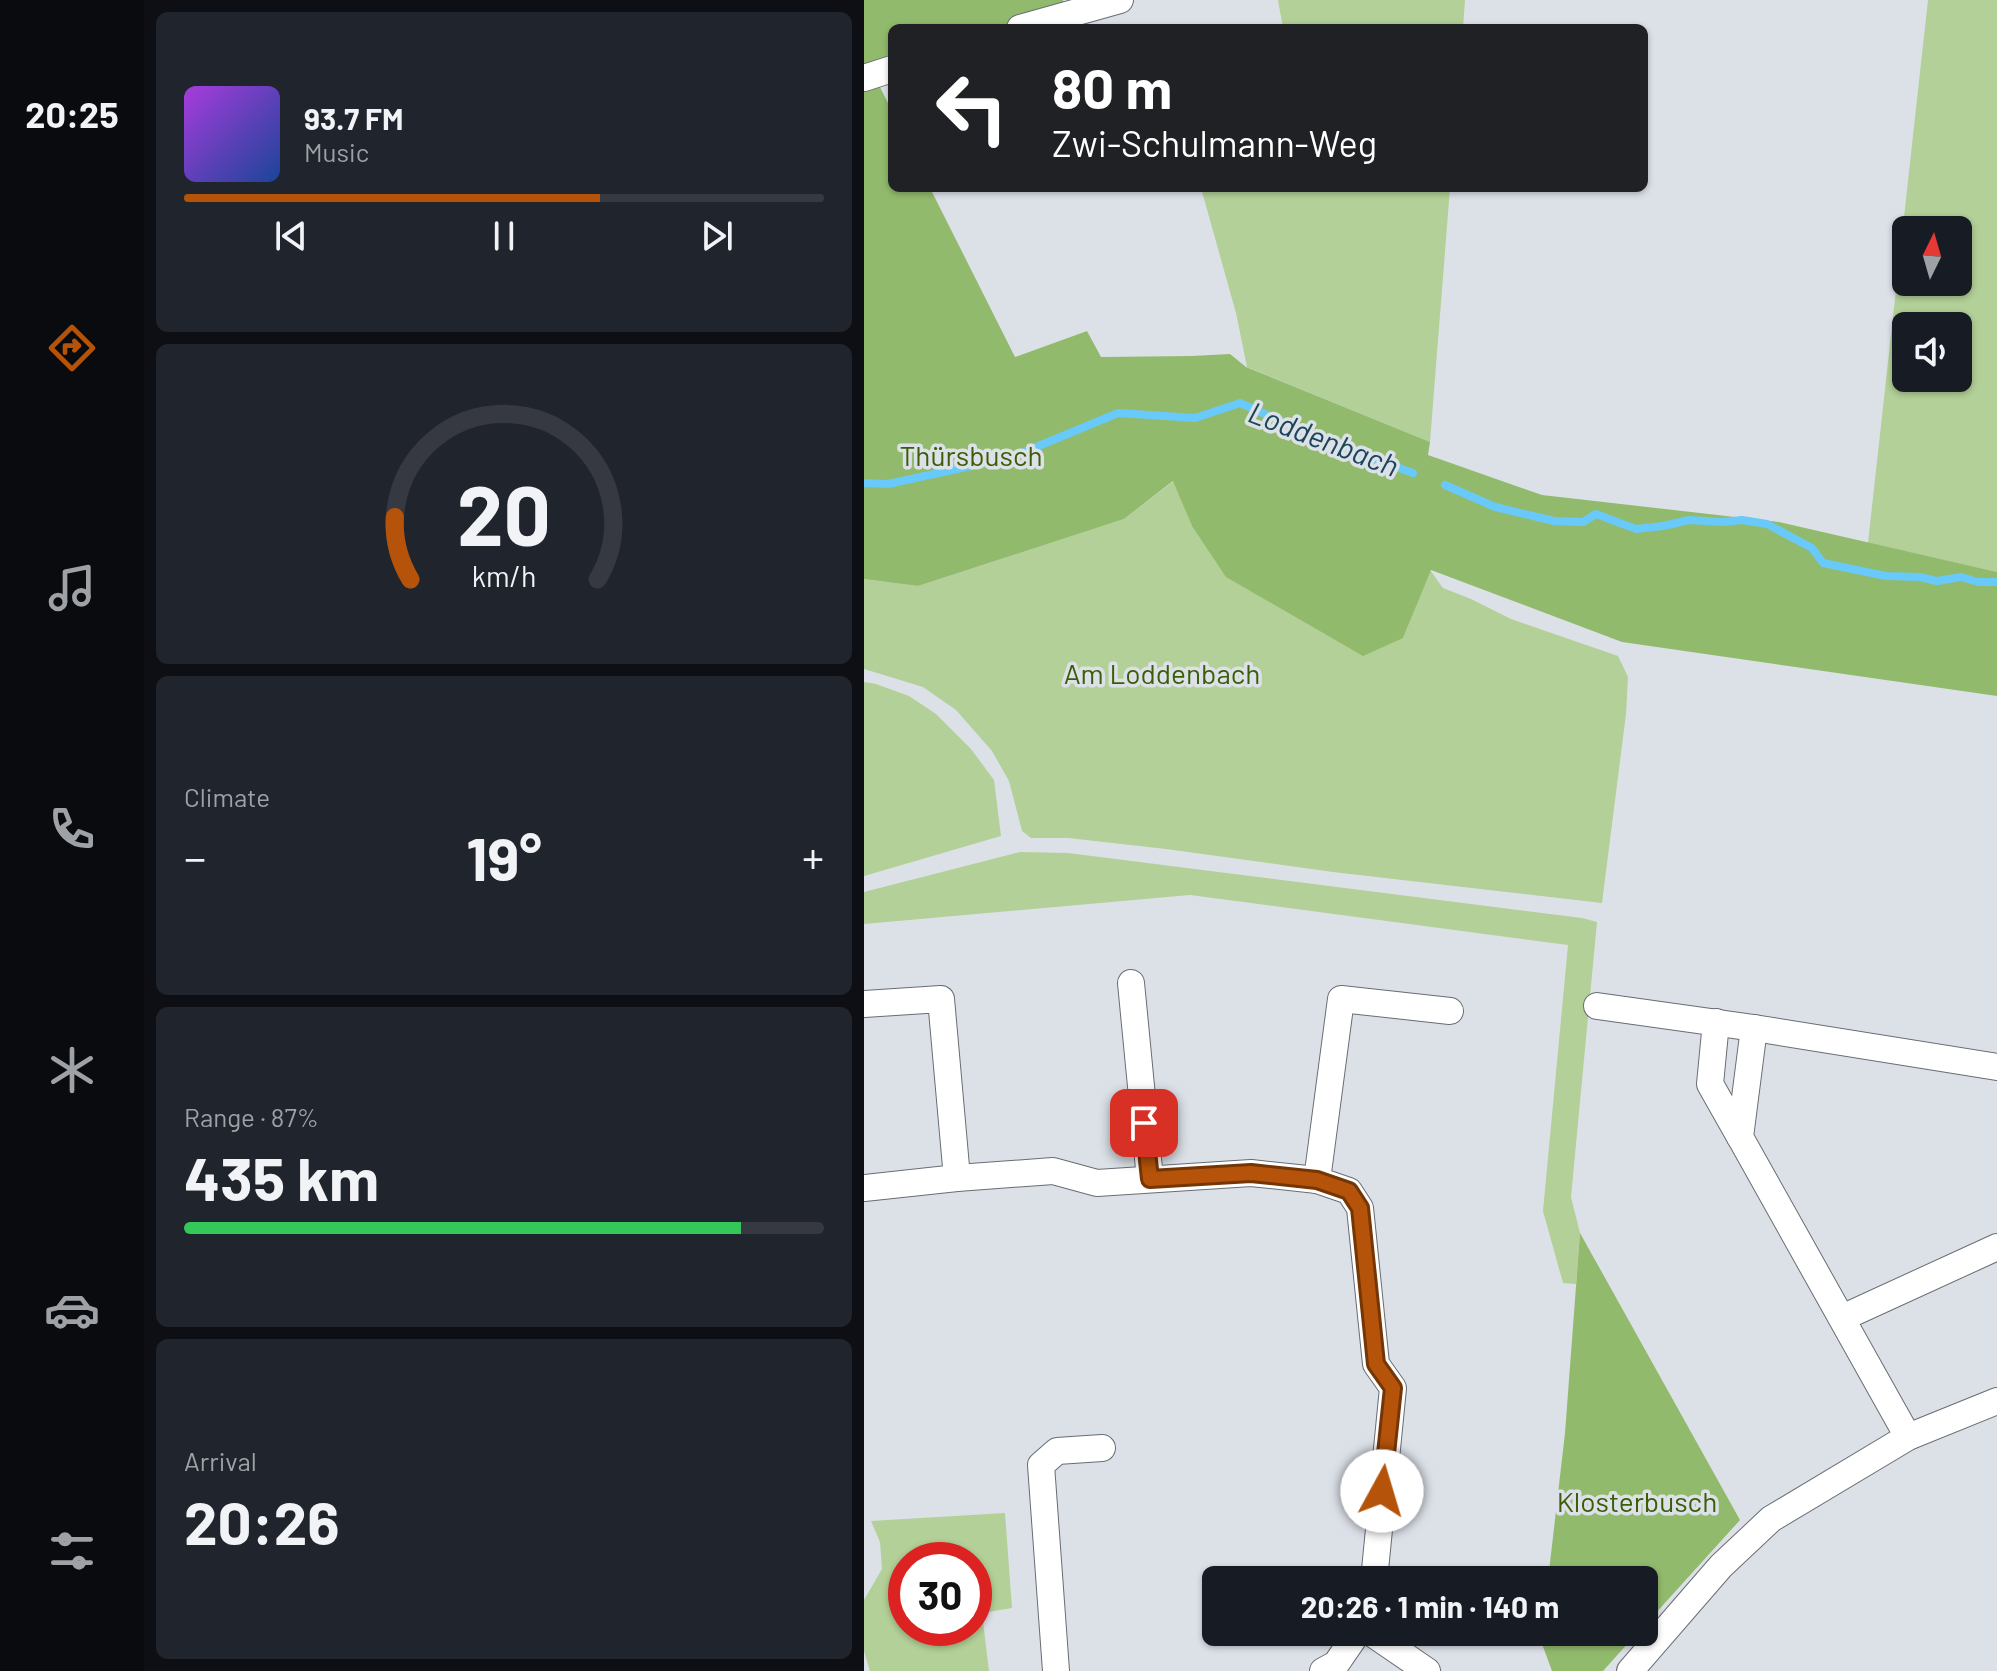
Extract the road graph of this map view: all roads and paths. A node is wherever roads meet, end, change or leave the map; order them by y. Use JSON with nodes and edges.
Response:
{"nodes":[{"id":1,"x":1120,"y":0,"type":"edge"},
{"id":2,"x":1034,"y":24,"type":"edge"},
{"id":3,"x":888,"y":70,"type":"edge"},
{"id":4,"x":864,"y":78,"type":"edge"},
{"id":5,"x":1131,"y":983,"type":"dead end"},
{"id":6,"x":864,"y":1004,"type":"edge"},
{"id":7,"x":1597,"y":1006,"type":"dead end"},
{"id":8,"x":1450,"y":1011,"type":"dead end"},
{"id":9,"x":1716,"y":1022,"type":"junction"},
{"id":10,"x":1754,"y":1028,"type":"junction"},
{"id":11,"x":1997,"y":1067,"type":"edge"},
{"id":12,"x":1740,"y":1137,"type":"junction"},
{"id":13,"x":957,"y":1178,"type":"junction"},
{"id":14,"x":1150,"y":1179,"type":"junction"},
{"id":15,"x":1317,"y":1180,"type":"junction"},
{"id":16,"x":864,"y":1188,"type":"edge"},
{"id":17,"x":1997,"y":1247,"type":"edge"},
{"id":18,"x":1842,"y":1318,"type":"junction"},
{"id":19,"x":1997,"y":1401,"type":"edge"},
{"id":20,"x":1908,"y":1437,"type":"junction"},
{"id":21,"x":1102,"y":1448,"type":"dead end"},
{"id":22,"x":1375,"y":1566,"type":"edge"},
{"id":23,"x":1348,"y":1646,"type":"edge"},
{"id":24,"x":1390,"y":1646,"type":"edge"},
{"id":25,"x":1056,"y":1671,"type":"edge"},
{"id":26,"x":1323,"y":1671,"type":"edge"},
{"id":27,"x":1427,"y":1671,"type":"edge"},
{"id":28,"x":1630,"y":1671,"type":"edge"}],
"edges":[{"from":1,"to":2,"type":"street"},
{"from":3,"to":4,"type":"street"},
{"from":5,"to":14,"type":"street"},
{"from":6,"to":13,"type":"street"},
{"from":7,"to":9,"type":"street"},
{"from":8,"to":15,"type":"street"},
{"from":9,"to":10,"type":"street"},
{"from":9,"to":12,"type":"street"},
{"from":10,"to":11,"type":"street"},
{"from":10,"to":12,"type":"street"},
{"from":12,"to":18,"type":"street"},
{"from":13,"to":14,"type":"street"},
{"from":13,"to":16,"type":"street"},
{"from":14,"to":15,"type":"street"},
{"from":15,"to":22,"type":"street"},
{"from":17,"to":18,"type":"street"},
{"from":18,"to":20,"type":"street"},
{"from":19,"to":20,"type":"street"},
{"from":20,"to":28,"type":"street"},
{"from":21,"to":25,"type":"street"},
{"from":23,"to":26,"type":"street"},
{"from":24,"to":27,"type":"street"}]}
